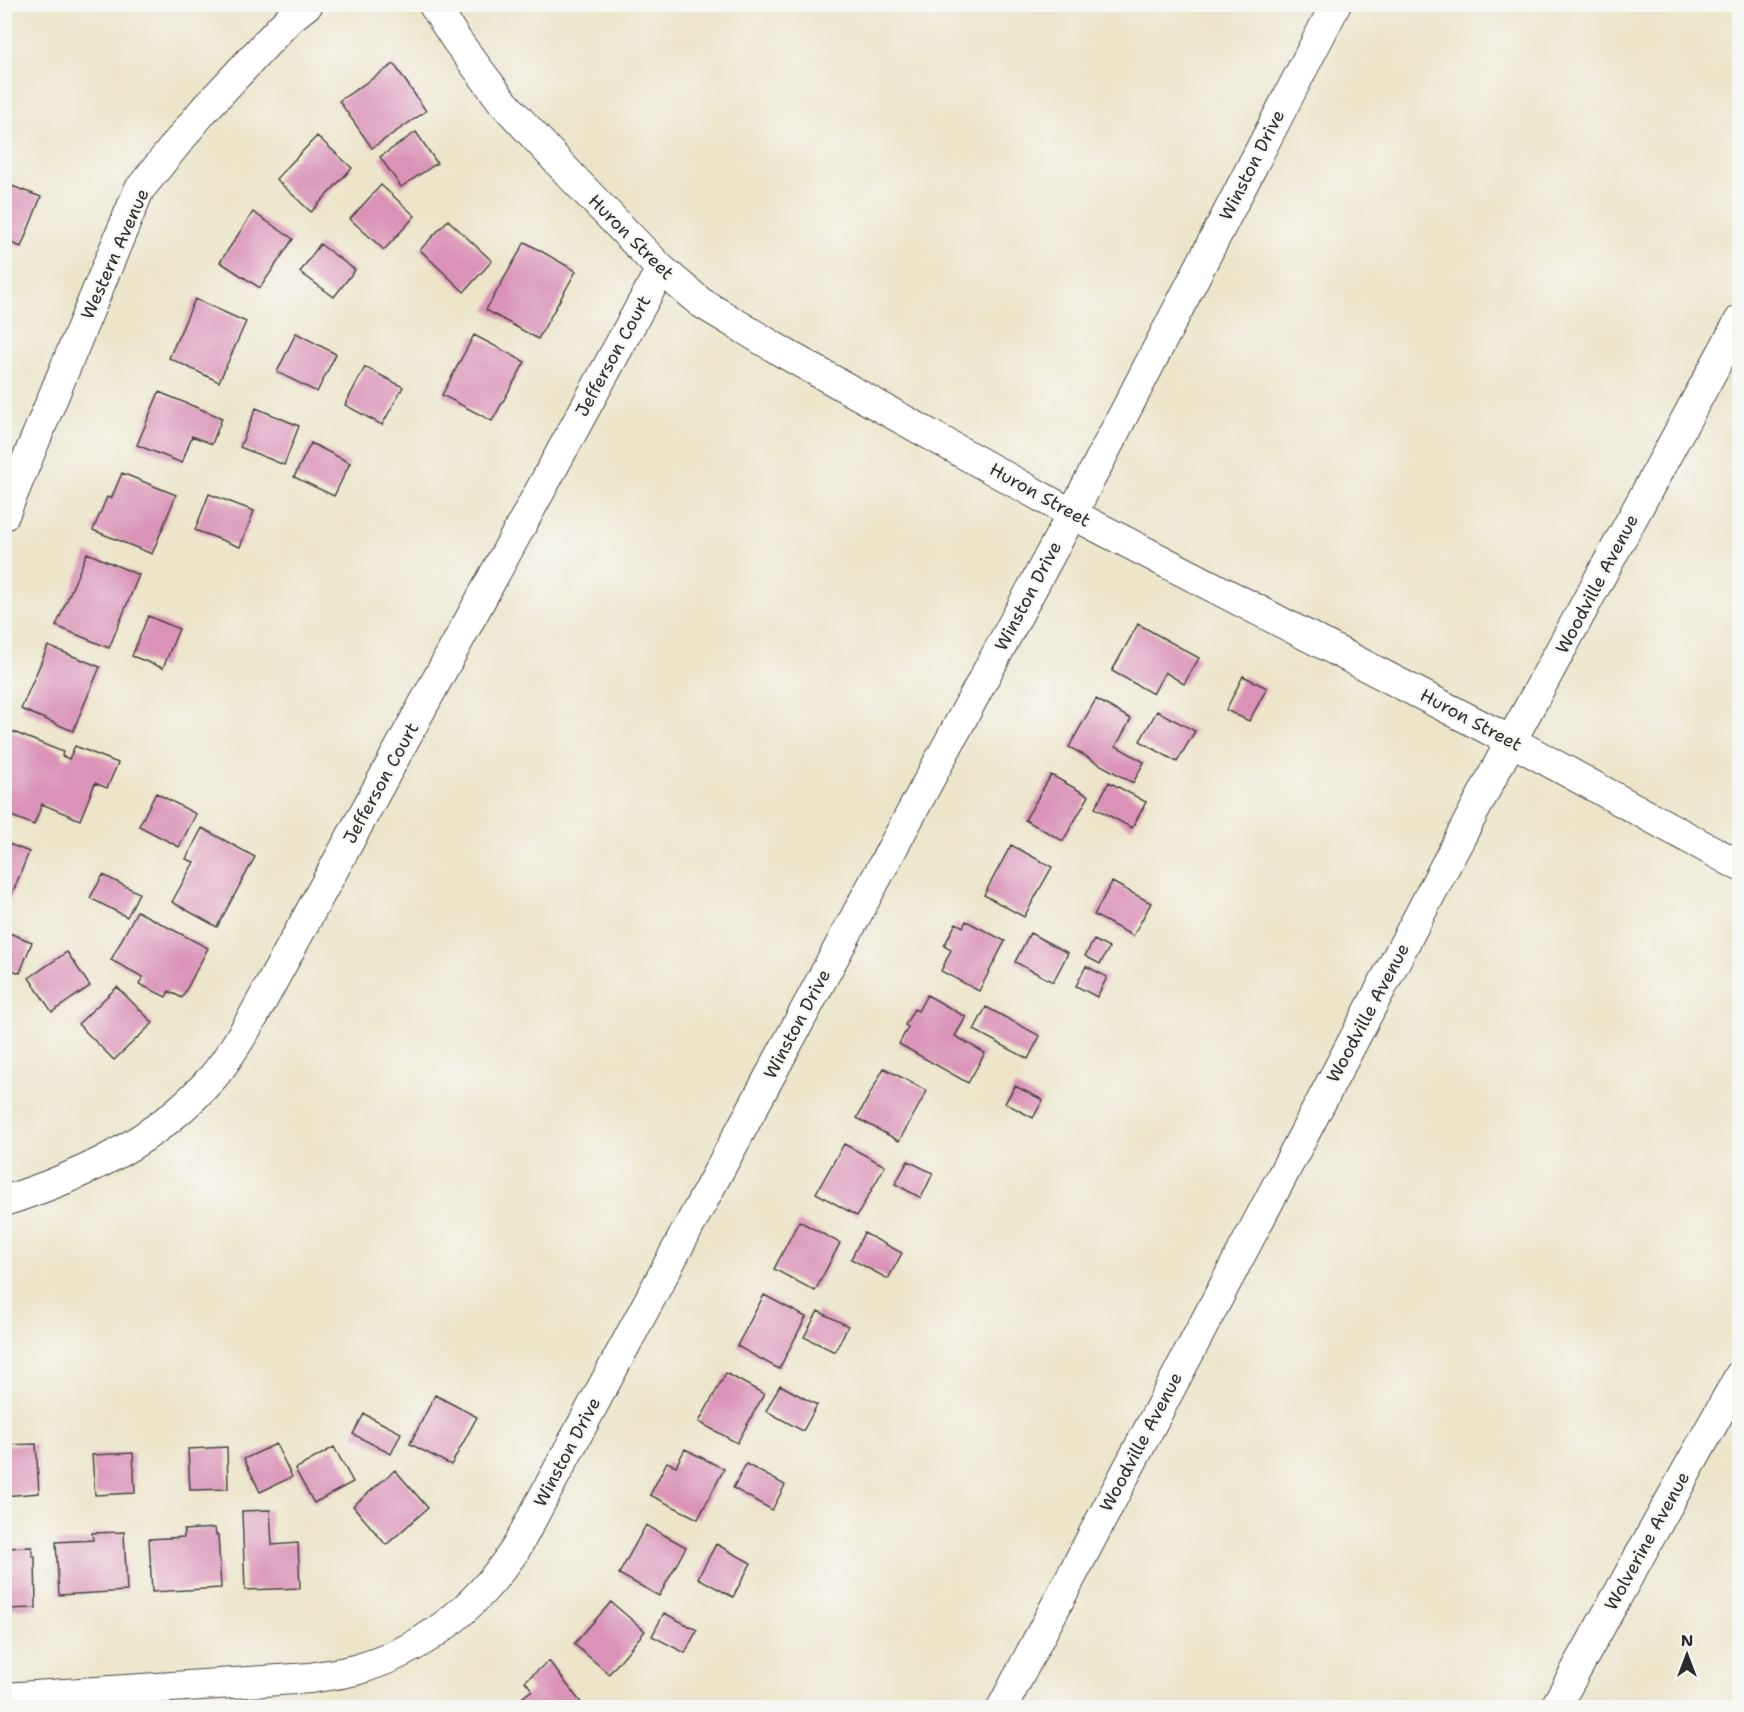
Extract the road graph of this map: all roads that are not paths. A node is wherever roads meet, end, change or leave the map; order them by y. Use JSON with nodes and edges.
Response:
{"nodes":[{"id":1,"x":308,"y":4,"type":"edge"},
{"id":2,"x":433,"y":4,"type":"edge"},
{"id":3,"x":1336,"y":4,"type":"edge"},
{"id":4,"x":661,"y":269,"type":"junction"},
{"id":5,"x":1740,"y":320,"type":"edge"},
{"id":6,"x":1072,"y":514,"type":"junction"},
{"id":7,"x":4,"y":515,"type":"edge"},
{"id":8,"x":1511,"y":741,"type":"junction"},
{"id":9,"x":1740,"y":867,"type":"edge"},
{"id":10,"x":4,"y":1201,"type":"edge"},
{"id":11,"x":1740,"y":1375,"type":"edge"},
{"id":12,"x":4,"y":1698,"type":"edge"},
{"id":13,"x":1002,"y":1707,"type":"edge"},
{"id":14,"x":1555,"y":1707,"type":"edge"}],
"edges":[{"from":1,"to":7,"type":"street","name":"Western Avenue"},
{"from":2,"to":4,"type":"street","name":"Huron Street"},
{"from":3,"to":6,"type":"street","name":"Winston Drive"},
{"from":4,"to":6,"type":"street","name":"Huron Street"},
{"from":4,"to":10,"type":"street","name":"Jefferson Court"},
{"from":5,"to":8,"type":"street","name":"Woodville Avenue"},
{"from":6,"to":8,"type":"street","name":"Huron Street"},
{"from":6,"to":12,"type":"street","name":"Winston Drive"},
{"from":8,"to":9,"type":"street","name":"Huron Street"},
{"from":8,"to":13,"type":"street","name":"Woodville Avenue"},
{"from":11,"to":14,"type":"street","name":"Wolverine Avenue"}]}
